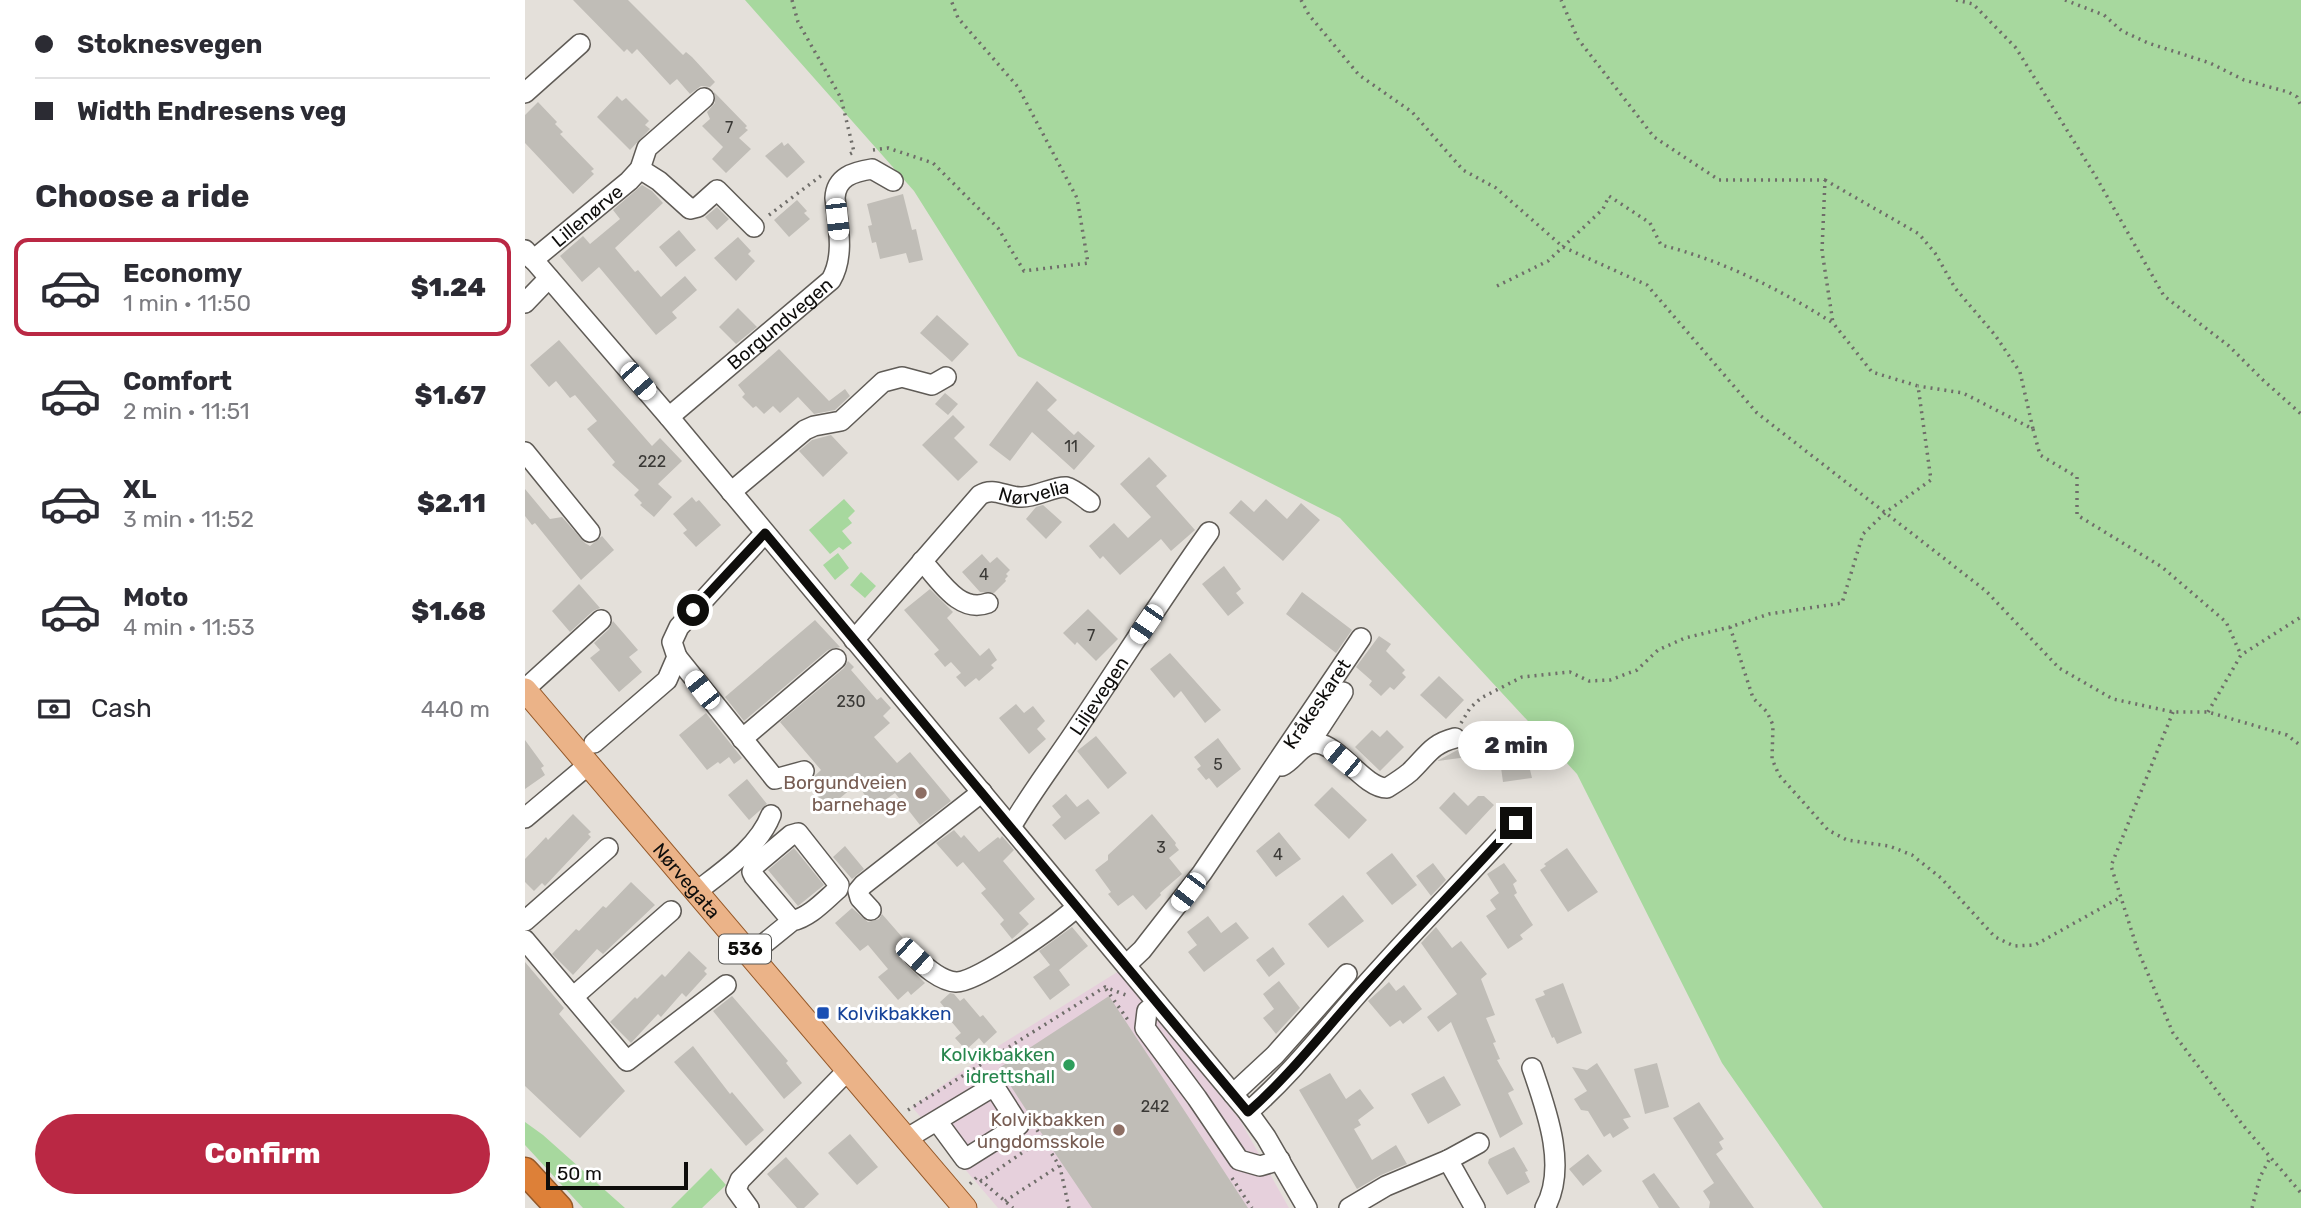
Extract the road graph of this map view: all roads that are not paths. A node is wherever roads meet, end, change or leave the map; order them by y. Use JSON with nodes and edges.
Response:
{"nodes":[{"id":1,"x":580,"y":44,"type":"dead end"},
{"id":2,"x":525,"y":93,"type":"edge"},
{"id":3,"x":704,"y":98,"type":"dead end"},
{"id":4,"x":640,"y":169,"type":"junction"},
{"id":5,"x":893,"y":181,"type":"dead end"},
{"id":6,"x":754,"y":227,"type":"road end"},
{"id":7,"x":529,"y":255,"type":"edge"},
{"id":8,"x":549,"y":278,"type":"junction"},
{"id":9,"x":525,"y":303,"type":"edge"},
{"id":10,"x":946,"y":377,"type":"dead end"},
{"id":11,"x":669,"y":417,"type":"junction"},
{"id":12,"x":525,"y":452,"type":"edge"},
{"id":13,"x":971,"y":486,"type":"dead end"},
{"id":14,"x":731,"y":492,"type":"junction"},
{"id":15,"x":1090,"y":502,"type":"dead end"},
{"id":16,"x":590,"y":532,"type":"dead end"},
{"id":17,"x":1209,"y":532,"type":"dead end"},
{"id":18,"x":765,"y":533,"type":"junction"},
{"id":19,"x":922,"y":561,"type":"junction"},
{"id":20,"x":988,"y":603,"type":"dead end"},
{"id":21,"x":601,"y":620,"type":"dead end"},
{"id":22,"x":850,"y":635,"type":"junction"},
{"id":23,"x":1361,"y":638,"type":"dead end"},
{"id":24,"x":677,"y":657,"type":"junction"},
{"id":25,"x":836,"y":659,"type":"dead end"},
{"id":26,"x":525,"y":690,"type":"edge"},
{"id":27,"x":1343,"y":692,"type":"dead end"},
{"id":28,"x":1454,"y":738,"type":"road end"},
{"id":29,"x":742,"y":739,"type":"junction"},
{"id":30,"x":1309,"y":744,"type":"junction"},
{"id":31,"x":591,"y":754,"type":"junction"},
{"id":32,"x":803,"y":771,"type":"dead end"},
{"id":33,"x":1272,"y":771,"type":"junction"},
{"id":34,"x":982,"y":792,"type":"junction"},
{"id":35,"x":771,"y":815,"type":"dead end"},
{"id":36,"x":525,"y":818,"type":"edge"},
{"id":37,"x":1516,"y":823,"type":"dead end"},
{"id":38,"x":1011,"y":827,"type":"junction"},
{"id":39,"x":608,"y":848,"type":"dead end"},
{"id":40,"x":696,"y":892,"type":"junction"},
{"id":41,"x":1077,"y":907,"type":"junction"},
{"id":42,"x":871,"y":910,"type":"dead end"},
{"id":43,"x":671,"y":911,"type":"dead end"},
{"id":44,"x":525,"y":921,"type":"edge"},
{"id":45,"x":792,"y":921,"type":"junction"},
{"id":46,"x":525,"y":940,"type":"edge"},
{"id":47,"x":750,"y":955,"type":"junction"},
{"id":48,"x":914,"y":956,"type":"dead end"},
{"id":49,"x":1126,"y":965,"type":"junction"},
{"id":50,"x":1347,"y":974,"type":"dead end"},
{"id":51,"x":726,"y":985,"type":"dead end"},
{"id":52,"x":573,"y":997,"type":"junction"},
{"id":53,"x":1157,"y":1003,"type":"junction"},
{"id":54,"x":1532,"y":1068,"type":"dead end"},
{"id":55,"x":848,"y":1070,"type":"junction"},
{"id":56,"x":1233,"y":1094,"type":"junction"},
{"id":57,"x":1248,"y":1112,"type":"junction"},
{"id":58,"x":937,"y":1121,"type":"dead end"},
{"id":59,"x":906,"y":1139,"type":"junction"},
{"id":60,"x":1479,"y":1143,"type":"dead end"},
{"id":61,"x":1280,"y":1160,"type":"junction"},
{"id":62,"x":1448,"y":1160,"type":"junction"},
{"id":63,"x":525,"y":1171,"type":"edge"},
{"id":64,"x":559,"y":1208,"type":"edge"},
{"id":65,"x":750,"y":1208,"type":"edge"},
{"id":66,"x":965,"y":1208,"type":"edge"},
{"id":67,"x":1307,"y":1208,"type":"edge"},
{"id":68,"x":1349,"y":1208,"type":"edge"},
{"id":69,"x":1475,"y":1208,"type":"edge"},
{"id":70,"x":1545,"y":1208,"type":"edge"}],
"edges":[{"from":1,"to":2,"type":"street"},
{"from":3,"to":4,"type":"street","name":"Lillenørve"},
{"from":4,"to":6,"type":"street","name":"Lillenørve"},
{"from":4,"to":7,"type":"street","name":"Lillenørve"},
{"from":5,"to":11,"type":"street","name":"Borgundvegen"},
{"from":7,"to":8,"type":"street"},
{"from":8,"to":9,"type":"street"},
{"from":8,"to":11,"type":"street"},
{"from":10,"to":14,"type":"street"},
{"from":11,"to":14,"type":"street"},
{"from":12,"to":16,"type":"street"},
{"from":13,"to":22,"type":"street","name":"Nørvelia"},
{"from":14,"to":18,"type":"street"},
{"from":15,"to":19,"type":"street","name":"Nørvelia"},
{"from":17,"to":38,"type":"street","name":"Liljevegen"},
{"from":18,"to":22,"type":"street"},
{"from":18,"to":24,"type":"street"},
{"from":19,"to":20,"type":"street"},
{"from":19,"to":22,"type":"street","name":"Nørvelia"},
{"from":21,"to":26,"type":"street"},
{"from":22,"to":34,"type":"street"},
{"from":23,"to":33,"type":"street","name":"Kråkeskaret"},
{"from":24,"to":29,"type":"street"},
{"from":24,"to":31,"type":"street"},
{"from":25,"to":29,"type":"street"},
{"from":26,"to":31,"type":"main road","name":"Nørvegata","number":"536"},
{"from":27,"to":30,"type":"street","name":"Kråkeskaret"},
{"from":28,"to":30,"type":"street","name":"Kråkeskaret"},
{"from":29,"to":32,"type":"street"},
{"from":30,"to":33,"type":"street","name":"Kråkeskaret"},
{"from":31,"to":36,"type":"street"},
{"from":31,"to":40,"type":"main road","name":"Nørvegata","number":"536"},
{"from":33,"to":49,"type":"street","name":"Kråkeskaret"},
{"from":34,"to":38,"type":"street"},
{"from":34,"to":42,"type":"street"},
{"from":35,"to":40,"type":"street"},
{"from":37,"to":57,"type":"street"},
{"from":38,"to":41,"type":"street"},
{"from":39,"to":44,"type":"street"},
{"from":40,"to":47,"type":"main road","name":"Nørvegata","number":"536"},
{"from":41,"to":48,"type":"street"},
{"from":41,"to":49,"type":"street"},
{"from":43,"to":52,"type":"street"},
{"from":45,"to":45,"type":"street"},
{"from":45,"to":47,"type":"street"},
{"from":46,"to":52,"type":"street"},
{"from":47,"to":55,"type":"main road","name":"Nørvegata","number":"536"},
{"from":49,"to":53,"type":"street"},
{"from":50,"to":56,"type":"street"},
{"from":51,"to":52,"type":"street"},
{"from":53,"to":56,"type":"street"},
{"from":53,"to":61,"type":"street"},
{"from":54,"to":70,"type":"street"},
{"from":55,"to":59,"type":"main road","name":"Nørvegata","number":"536"},
{"from":55,"to":65,"type":"street"},
{"from":56,"to":57,"type":"street"},
{"from":57,"to":61,"type":"street"},
{"from":58,"to":59,"type":"street"},
{"from":59,"to":66,"type":"main road","name":"Nørvegata","number":"536"},
{"from":60,"to":62,"type":"street"},
{"from":61,"to":67,"type":"street"},
{"from":62,"to":68,"type":"street"},
{"from":62,"to":69,"type":"street"},
{"from":63,"to":64,"type":"highway"}]}
